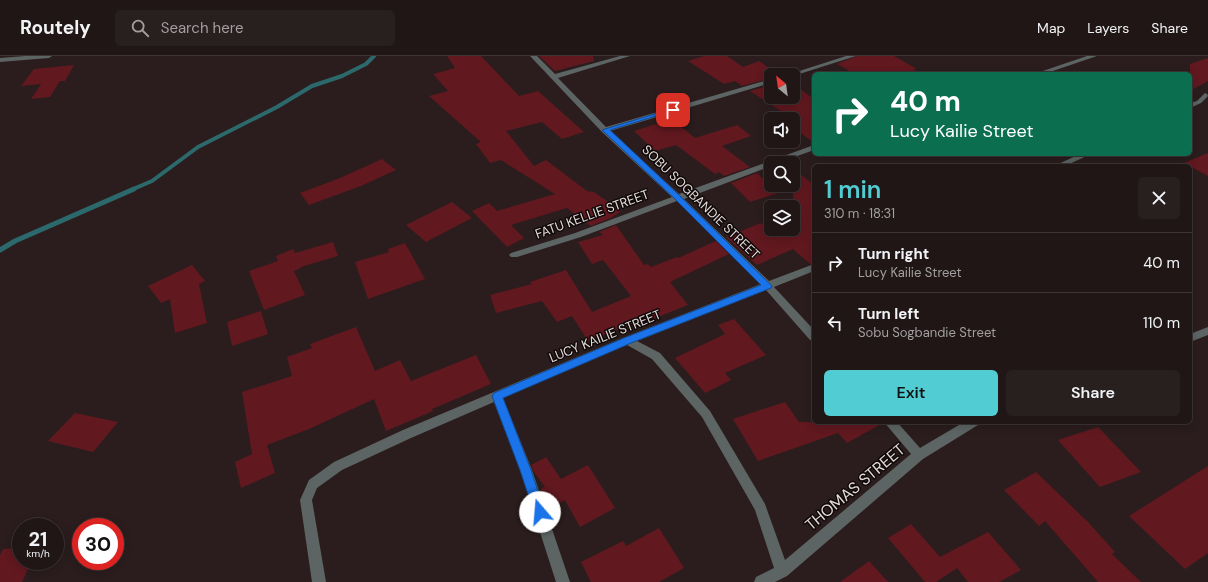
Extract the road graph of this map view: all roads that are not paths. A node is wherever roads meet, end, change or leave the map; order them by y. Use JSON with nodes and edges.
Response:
{"nodes":[{"id":1,"x":49,"y":56,"type":"edge"},
{"id":2,"x":533,"y":56,"type":"edge"},
{"id":3,"x":627,"y":56,"type":"edge"},
{"id":4,"x":853,"y":56,"type":"edge"},
{"id":5,"x":1094,"y":56,"type":"edge"},
{"id":6,"x":0,"y":60,"type":"edge"},
{"id":7,"x":800,"y":72,"type":"edge"},
{"id":8,"x":1043,"y":72,"type":"edge"},
{"id":9,"x":553,"y":77,"type":"junction"},
{"id":10,"x":764,"y":83,"type":"edge"},
{"id":11,"x":1205,"y":95,"type":"dead end"},
{"id":12,"x":1192,"y":105,"type":"edge"},
{"id":13,"x":605,"y":130,"type":"junction"},
{"id":14,"x":812,"y":148,"type":"edge"},
{"id":15,"x":1082,"y":156,"type":"edge"},
{"id":16,"x":1063,"y":164,"type":"edge"},
{"id":17,"x":677,"y":197,"type":"junction"},
{"id":18,"x":514,"y":255,"type":"dead end"},
{"id":19,"x":812,"y":267,"type":"edge"},
{"id":20,"x":768,"y":286,"type":"junction"},
{"id":21,"x":1208,"y":331,"type":"edge"},
{"id":22,"x":812,"y":335,"type":"edge"},
{"id":23,"x":1192,"y":337,"type":"edge"},
{"id":24,"x":627,"y":341,"type":"junction"},
{"id":25,"x":497,"y":396,"type":"junction"},
{"id":26,"x":892,"y":424,"type":"edge"},
{"id":27,"x":971,"y":424,"type":"edge"},
{"id":28,"x":919,"y":455,"type":"junction"},
{"id":29,"x":782,"y":570,"type":"junction"},
{"id":30,"x":319,"y":582,"type":"edge"},
{"id":31,"x":563,"y":582,"type":"edge"},
{"id":32,"x":761,"y":582,"type":"edge"}],
"edges":[{"from":1,"to":6,"type":"street"},
{"from":2,"to":9,"type":"street","name":"SOBU SOGBANDIE STREET"},
{"from":3,"to":9,"type":"street"},
{"from":4,"to":7,"type":"street"},
{"from":5,"to":8,"type":"street"},
{"from":9,"to":13,"type":"street","name":"SOBU SOGBANDIE STREET"},
{"from":10,"to":13,"type":"street"},
{"from":11,"to":12,"type":"street"},
{"from":13,"to":17,"type":"street","name":"SOBU SOGBANDIE STREET"},
{"from":14,"to":17,"type":"street","name":"FATU KELLIE STREET"},
{"from":15,"to":16,"type":"street"},
{"from":17,"to":18,"type":"street","name":"FATU KELLIE STREET"},
{"from":17,"to":20,"type":"street","name":"SOBU SOGBANDIE STREET"},
{"from":19,"to":20,"type":"street","name":"LUCY KAILIE STREET"},
{"from":20,"to":22,"type":"street","name":"SOBU SOGBANDIE STREET"},
{"from":20,"to":24,"type":"street","name":"LUCY KAILIE STREET"},
{"from":21,"to":23,"type":"street"},
{"from":24,"to":25,"type":"street","name":"LUCY KAILIE STREET"},
{"from":24,"to":29,"type":"street"},
{"from":25,"to":30,"type":"street","name":"LUCY KAILIE STREET"},
{"from":25,"to":31,"type":"street"},
{"from":26,"to":28,"type":"street"},
{"from":27,"to":28,"type":"street","name":"THOMAS STREET"},
{"from":28,"to":29,"type":"street","name":"THOMAS STREET"},
{"from":29,"to":32,"type":"street","name":"THOMAS STREET"}]}
